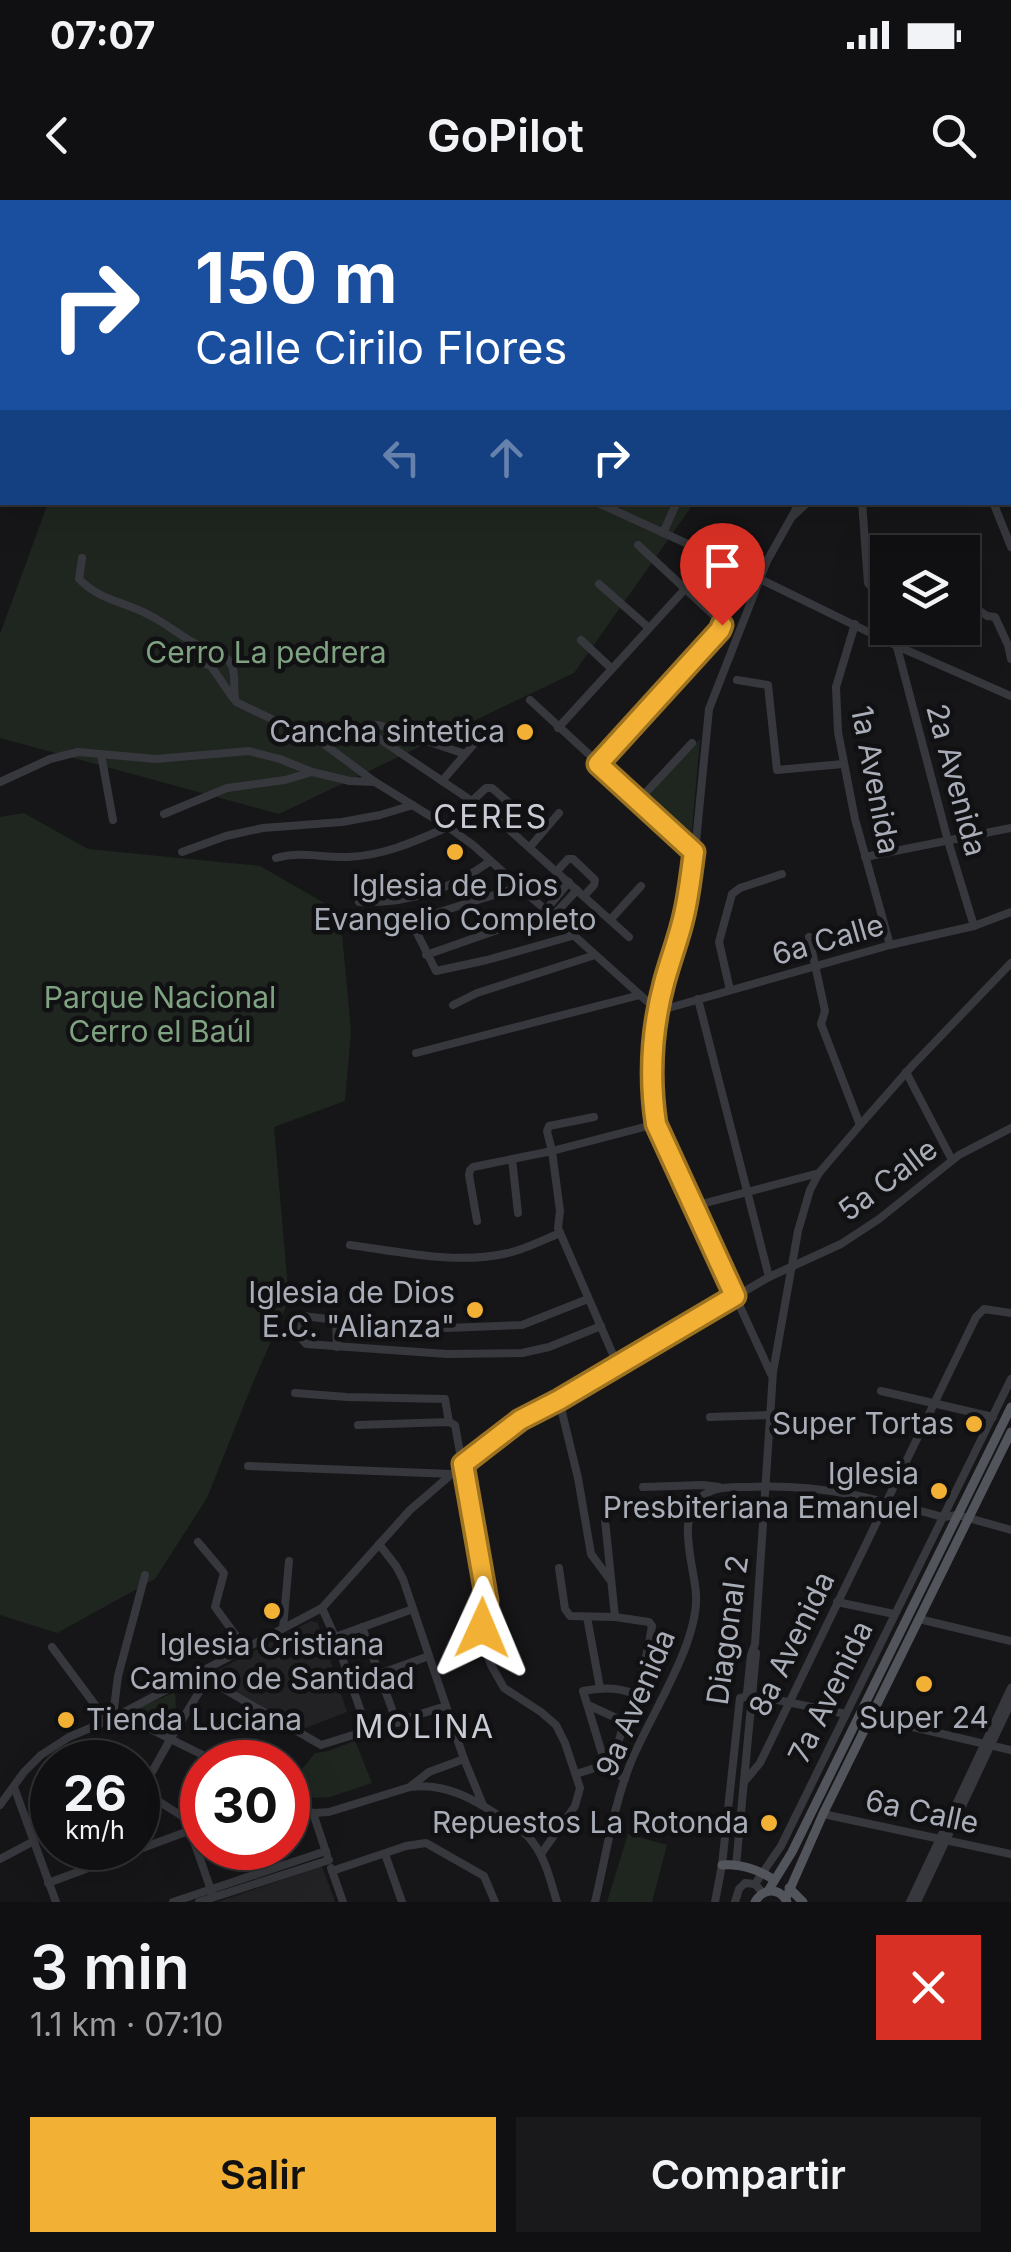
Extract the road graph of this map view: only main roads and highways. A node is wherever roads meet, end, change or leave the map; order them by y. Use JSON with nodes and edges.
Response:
{"nodes":[{"id":1,"x":1011,"y":1407,"type":"edge"},
{"id":2,"x":1011,"y":1432,"type":"edge"},
{"id":3,"x":963,"y":1517,"type":"junction"},
{"id":4,"x":780,"y":1846,"type":"road end"},
{"id":5,"x":792,"y":1852,"type":"junction"},
{"id":6,"x":722,"y":1865,"type":"road end"},
{"id":7,"x":774,"y":1880,"type":"junction"},
{"id":8,"x":766,"y":1892,"type":"junction"},
{"id":9,"x":788,"y":1898,"type":"edge"},
{"id":10,"x":755,"y":1902,"type":"edge"},
{"id":11,"x":803,"y":1902,"type":"edge"}],
"edges":[{"from":1,"to":3,"type":"main road"},
{"from":2,"to":3,"type":"main road"},
{"from":3,"to":5,"type":"main road"},
{"from":3,"to":9,"type":"main road"},
{"from":4,"to":5,"type":"main road"},
{"from":5,"to":7,"type":"main road"},
{"from":6,"to":7,"type":"main road"},
{"from":7,"to":8,"type":"main road"},
{"from":8,"to":9,"type":"main road"},
{"from":8,"to":10,"type":"main road"},
{"from":9,"to":11,"type":"main road"}]}
